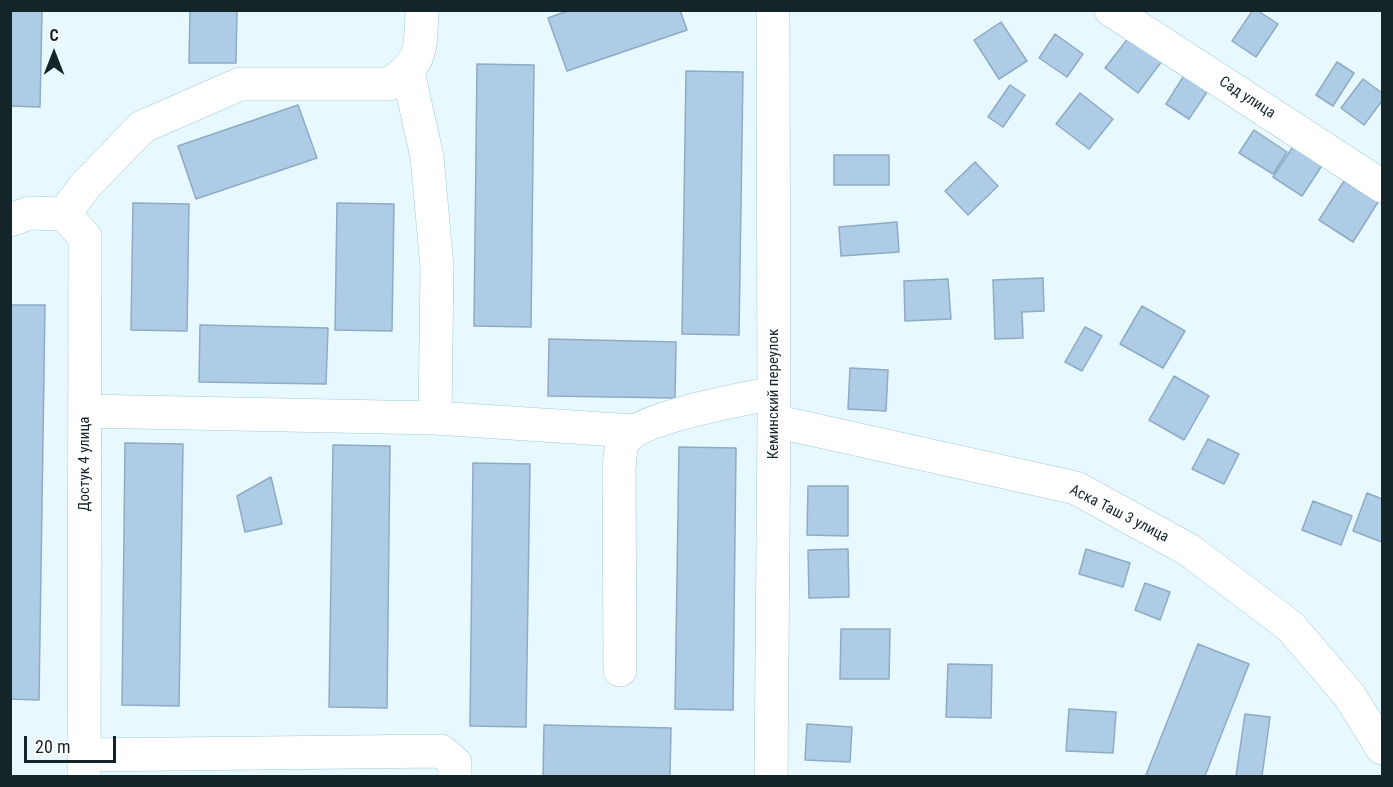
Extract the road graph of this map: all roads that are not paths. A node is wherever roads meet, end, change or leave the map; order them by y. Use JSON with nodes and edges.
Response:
{"nodes":[{"id":1,"x":422,"y":10,"type":"edge"},
{"id":2,"x":773,"y":10,"type":"edge"},
{"id":3,"x":1111,"y":10,"type":"edge"},
{"id":4,"x":408,"y":72,"type":"junction"},
{"id":5,"x":1383,"y":186,"type":"edge"},
{"id":6,"x":64,"y":214,"type":"junction"},
{"id":7,"x":10,"y":220,"type":"edge"},
{"id":8,"x":774,"y":407,"type":"junction"},
{"id":9,"x":85,"y":411,"type":"junction"},
{"id":10,"x":435,"y":418,"type":"junction"},
{"id":11,"x":634,"y":431,"type":"junction"},
{"id":12,"x":620,"y":670,"type":"dead end"},
{"id":13,"x":1383,"y":748,"type":"edge"},
{"id":14,"x":84,"y":766,"type":"edge"},
{"id":15,"x":454,"y":777,"type":"edge"},
{"id":16,"x":771,"y":777,"type":"edge"}],
"edges":[{"from":1,"to":4,"type":"street"},
{"from":2,"to":8,"type":"street","name":"Кеминский переулок"},
{"from":3,"to":5,"type":"street","name":"Сад улица"},
{"from":4,"to":6,"type":"street"},
{"from":4,"to":10,"type":"street"},
{"from":6,"to":7,"type":"street"},
{"from":6,"to":9,"type":"street","name":"Достук 4 улица"},
{"from":8,"to":11,"type":"street"},
{"from":8,"to":13,"type":"street","name":"Аска Таш 3 улица"},
{"from":8,"to":16,"type":"street","name":"Кеминский переулок"},
{"from":9,"to":10,"type":"street"},
{"from":9,"to":14,"type":"street","name":"Достук 4 улица"},
{"from":10,"to":11,"type":"street"},
{"from":11,"to":12,"type":"street"},
{"from":14,"to":15,"type":"street"}]}
